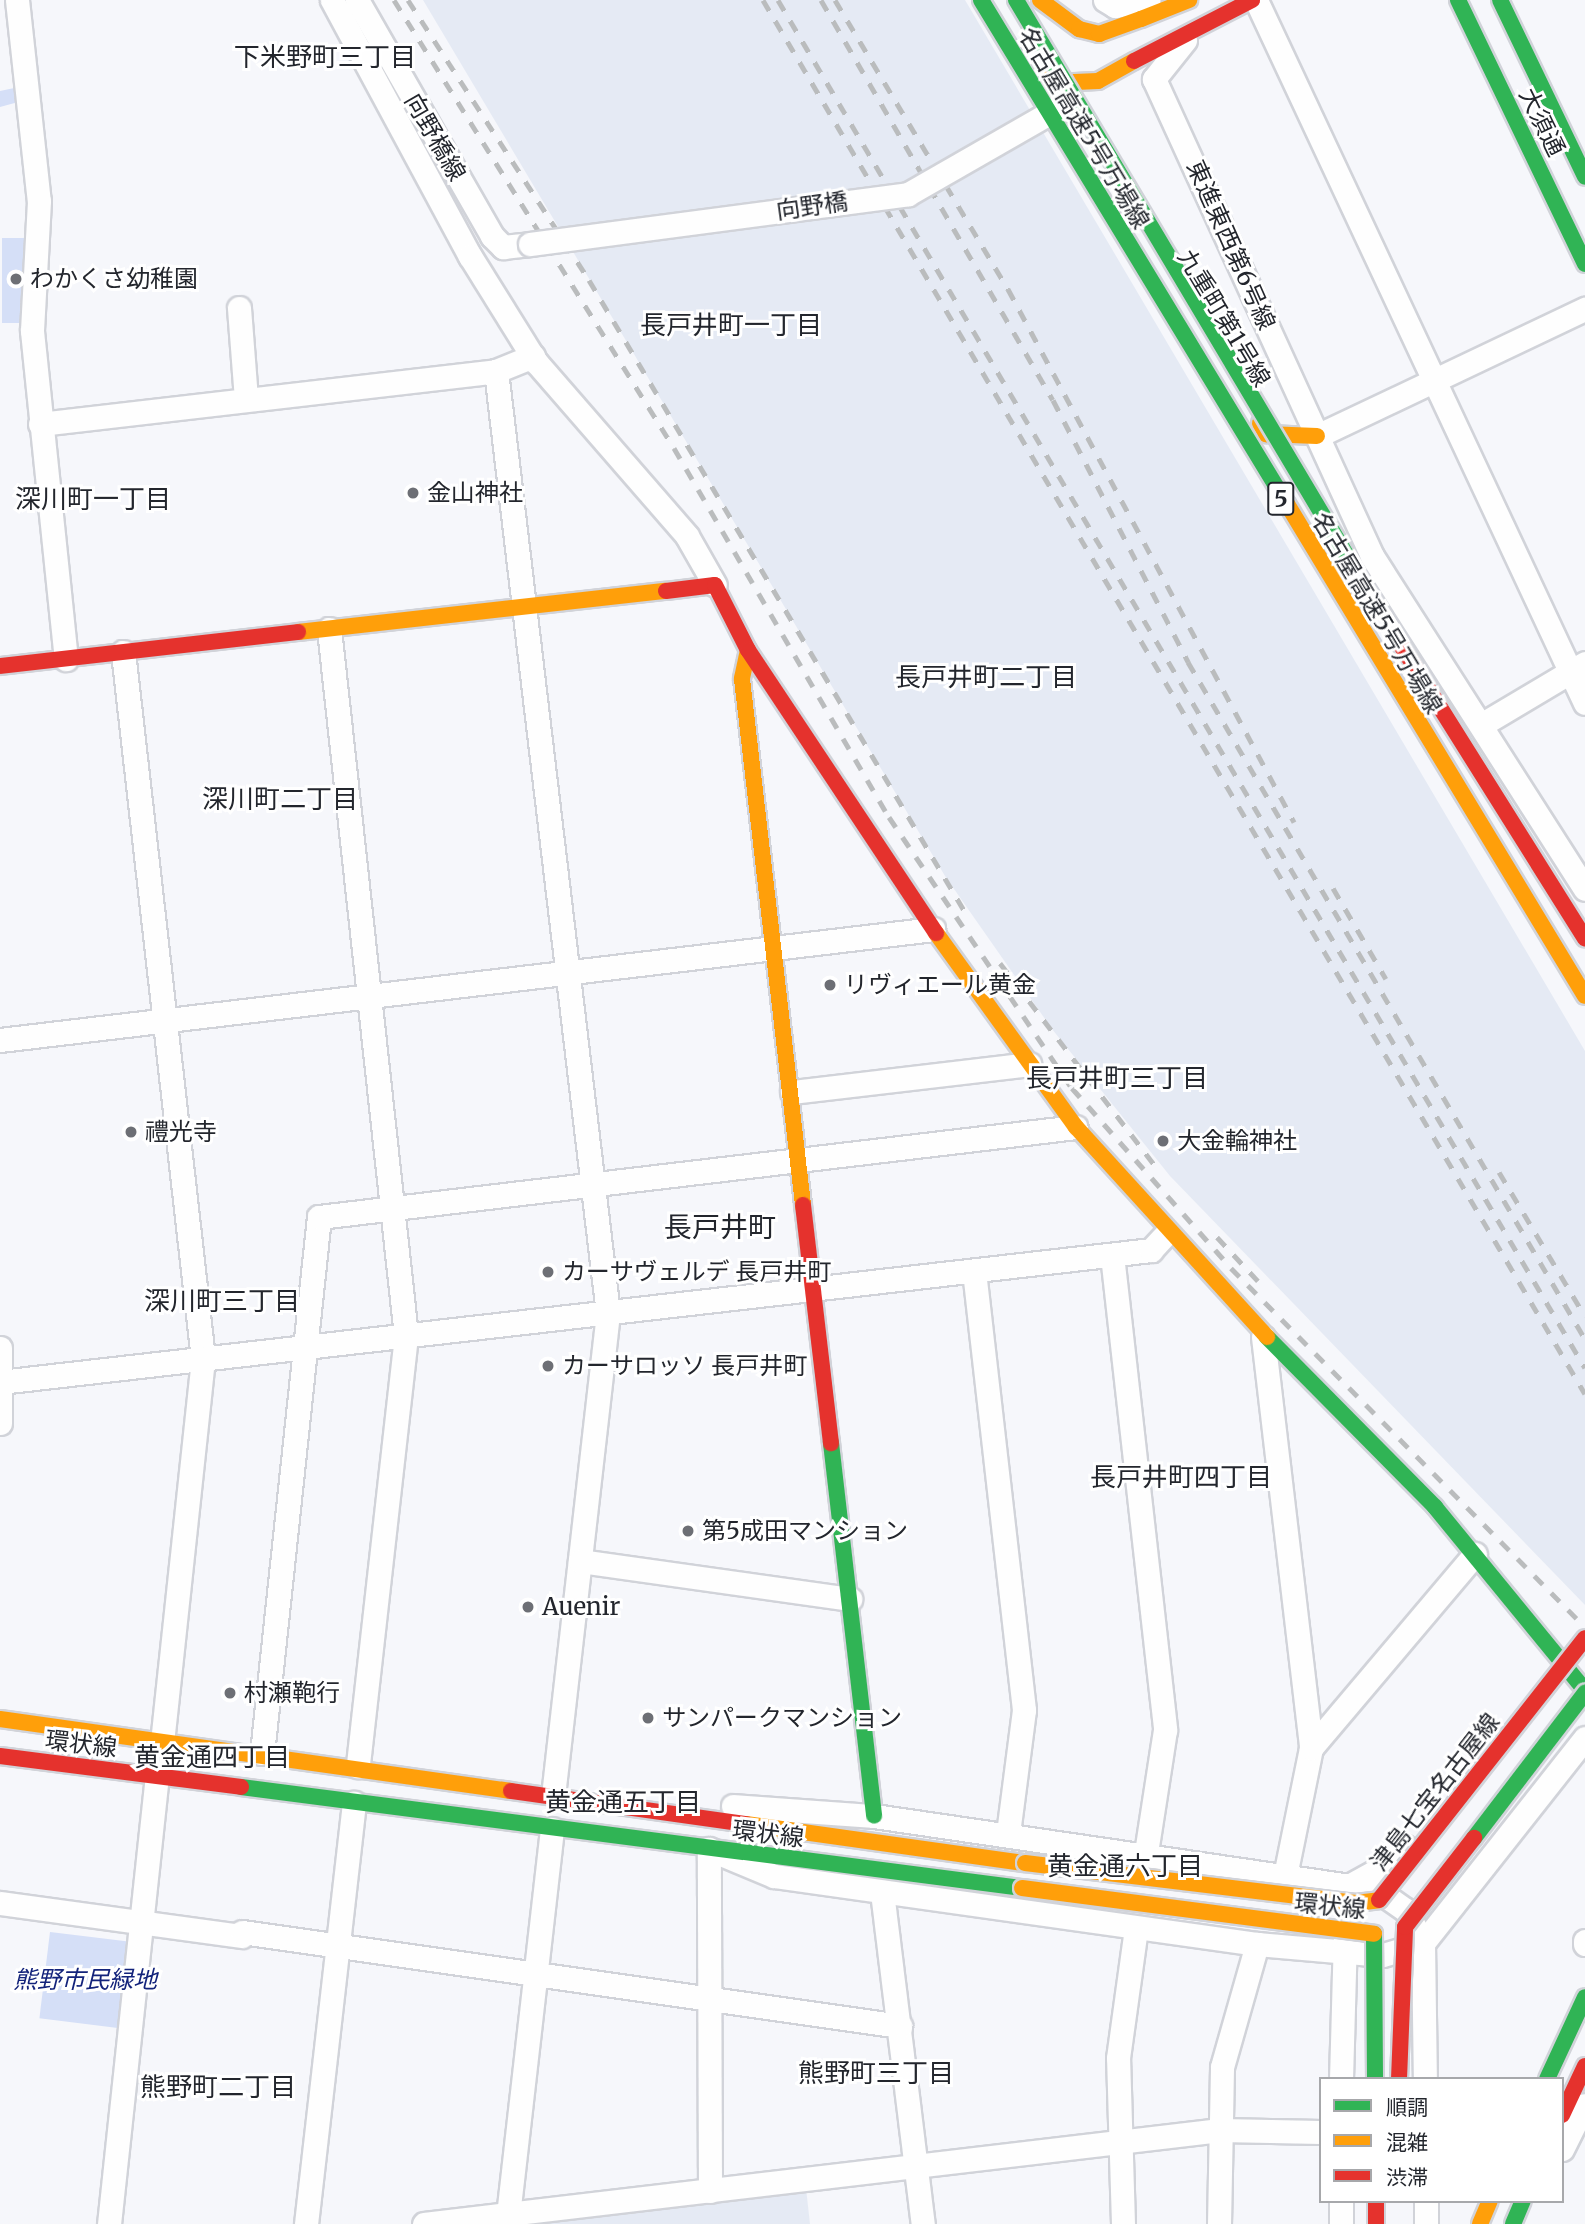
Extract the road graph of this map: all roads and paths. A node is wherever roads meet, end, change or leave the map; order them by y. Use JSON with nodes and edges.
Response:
{"nodes":[{"id":1,"x":17,"y":0,"type":"edge"},
{"id":2,"x":332,"y":0,"type":"edge"},
{"id":3,"x":357,"y":0,"type":"edge"},
{"id":4,"x":972,"y":0,"type":"edge"},
{"id":5,"x":981,"y":0,"type":"edge"},
{"id":6,"x":1008,"y":0,"type":"edge"},
{"id":7,"x":1016,"y":0,"type":"edge"},
{"id":8,"x":1040,"y":0,"type":"edge"},
{"id":9,"x":1254,"y":0,"type":"edge"},
{"id":10,"x":1458,"y":0,"type":"edge"},
{"id":11,"x":1500,"y":0,"type":"edge"},
{"id":12,"x":1180,"y":1,"type":"edge"},
{"id":13,"x":1110,"y":3,"type":"edge"},
{"id":14,"x":1145,"y":9,"type":"edge"},
{"id":15,"x":1195,"y":31,"type":"junction"},
{"id":16,"x":1073,"y":109,"type":"junction"},
{"id":17,"x":1585,"y":177,"type":"edge"},
{"id":18,"x":530,"y":244,"type":"joint"},
{"id":19,"x":1585,"y":264,"type":"edge"},
{"id":20,"x":239,"y":308,"type":"dead end"},
{"id":21,"x":1585,"y":309,"type":"edge"},
{"id":22,"x":533,"y":356,"type":"junction"},
{"id":23,"x":496,"y":371,"type":"junction"},
{"id":24,"x":1435,"y":382,"type":"junction"},
{"id":25,"x":246,"y":399,"type":"junction"},
{"id":26,"x":40,"y":424,"type":"junction"},
{"id":27,"x":1318,"y":436,"type":"junction"},
{"id":28,"x":1360,"y":579,"type":"dead end"},
{"id":29,"x":715,"y":585,"type":"junction"},
{"id":30,"x":525,"y":606,"type":"junction"},
{"id":31,"x":1389,"y":626,"type":"dead end"},
{"id":32,"x":329,"y":629,"type":"junction"},
{"id":33,"x":748,"y":650,"type":"junction"},
{"id":34,"x":123,"y":652,"type":"junction"},
{"id":35,"x":66,"y":659,"type":"junction"},
{"id":36,"x":0,"y":666,"type":"edge"},
{"id":37,"x":1576,"y":668,"type":"edge"},
{"id":38,"x":1585,"y":703,"type":"edge"},
{"id":39,"x":1481,"y":724,"type":"junction"},
{"id":40,"x":1585,"y":890,"type":"edge"},
{"id":41,"x":933,"y":929,"type":"junction"},
{"id":42,"x":1585,"y":938,"type":"edge"},
{"id":43,"x":776,"y":948,"type":"junction"},
{"id":44,"x":569,"y":973,"type":"junction"},
{"id":45,"x":1585,"y":996,"type":"edge"},
{"id":46,"x":368,"y":997,"type":"junction"},
{"id":47,"x":167,"y":1020,"type":"junction"},
{"id":48,"x":0,"y":1040,"type":"edge"},
{"id":49,"x":1029,"y":1064,"type":"junction"},
{"id":50,"x":792,"y":1092,"type":"junction"},
{"id":51,"x":1076,"y":1127,"type":"junction"},
{"id":52,"x":799,"y":1161,"type":"junction"},
{"id":53,"x":595,"y":1186,"type":"junction"},
{"id":54,"x":391,"y":1211,"type":"junction"},
{"id":55,"x":1166,"y":1234,"type":"junction"},
{"id":56,"x":1112,"y":1255,"type":"junction"},
{"id":57,"x":974,"y":1271,"type":"junction"},
{"id":58,"x":815,"y":1289,"type":"junction"},
{"id":59,"x":608,"y":1312,"type":"junction"},
{"id":60,"x":405,"y":1336,"type":"junction"},
{"id":61,"x":1263,"y":1337,"type":"junction"},
{"id":62,"x":0,"y":1348,"type":"edge"},
{"id":63,"x":302,"y":1348,"type":"junction"},
{"id":64,"x":203,"y":1359,"type":"junction"},
{"id":65,"x":2,"y":1382,"type":"edge"},
{"id":66,"x":0,"y":1423,"type":"edge"},
{"id":67,"x":1475,"y":1554,"type":"junction"},
{"id":68,"x":580,"y":1561,"type":"junction"},
{"id":69,"x":850,"y":1599,"type":"junction"},
{"id":70,"x":1585,"y":1638,"type":"edge"},
{"id":71,"x":1553,"y":1652,"type":"junction"},
{"id":72,"x":1585,"y":1691,"type":"edge"},
{"id":73,"x":0,"y":1719,"type":"edge"},
{"id":74,"x":1585,"y":1738,"type":"edge"},
{"id":75,"x":162,"y":1740,"type":"junction"},
{"id":76,"x":1311,"y":1748,"type":"junction"},
{"id":77,"x":262,"y":1753,"type":"junction"},
{"id":78,"x":0,"y":1756,"type":"edge"},
{"id":79,"x":358,"y":1766,"type":"junction"},
{"id":80,"x":157,"y":1777,"type":"junction"},
{"id":81,"x":553,"y":1793,"type":"junction"},
{"id":82,"x":354,"y":1803,"type":"junction"},
{"id":83,"x":703,"y":1816,"type":"junction"},
{"id":84,"x":874,"y":1816,"type":"junction"},
{"id":85,"x":552,"y":1829,"type":"junction"},
{"id":86,"x":1009,"y":1834,"type":"junction"},
{"id":87,"x":709,"y":1849,"type":"junction"},
{"id":88,"x":1146,"y":1853,"type":"junction"},
{"id":89,"x":1286,"y":1871,"type":"junction"},
{"id":90,"x":1354,"y":1883,"type":"junction"},
{"id":91,"x":882,"y":1892,"type":"junction"},
{"id":92,"x":1379,"y":1900,"type":"junction"},
{"id":93,"x":0,"y":1903,"type":"edge"},
{"id":94,"x":142,"y":1923,"type":"junction"},
{"id":95,"x":1405,"y":1927,"type":"junction"},
{"id":96,"x":1136,"y":1928,"type":"junction"},
{"id":97,"x":1374,"y":1934,"type":"junction"},
{"id":98,"x":1423,"y":1943,"type":"junction"},
{"id":99,"x":1257,"y":1944,"type":"junction"},
{"id":100,"x":338,"y":1947,"type":"junction"},
{"id":101,"x":1342,"y":1953,"type":"junction"},
{"id":102,"x":536,"y":1972,"type":"junction"},
{"id":103,"x":1585,"y":1997,"type":"edge"},
{"id":104,"x":710,"y":1998,"type":"junction"},
{"id":105,"x":900,"y":2026,"type":"junction"},
{"id":106,"x":1585,"y":2066,"type":"edge"},
{"id":107,"x":1341,"y":2077,"type":"edge"},
{"id":108,"x":1375,"y":2077,"type":"edge"},
{"id":109,"x":1399,"y":2077,"type":"edge"},
{"id":110,"x":1425,"y":2077,"type":"edge"},
{"id":111,"x":1548,"y":2077,"type":"edge"},
{"id":112,"x":1585,"y":2104,"type":"edge"},
{"id":113,"x":1220,"y":2130,"type":"junction"},
{"id":114,"x":1319,"y":2132,"type":"edge"},
{"id":115,"x":1568,"y":2133,"type":"edge"},
{"id":116,"x":1120,"y":2145,"type":"junction"},
{"id":117,"x":916,"y":2168,"type":"junction"},
{"id":118,"x":710,"y":2191,"type":"junction"},
{"id":119,"x":1341,"y":2203,"type":"edge"},
{"id":120,"x":1376,"y":2203,"type":"edge"},
{"id":121,"x":1426,"y":2203,"type":"edge"},
{"id":122,"x":1489,"y":2203,"type":"edge"},
{"id":123,"x":1522,"y":2203,"type":"edge"},
{"id":124,"x":1535,"y":2203,"type":"edge"},
{"id":125,"x":508,"y":2214,"type":"junction"},
{"id":126,"x":109,"y":2224,"type":"edge"},
{"id":127,"x":306,"y":2224,"type":"edge"},
{"id":128,"x":424,"y":2224,"type":"edge"},
{"id":129,"x":923,"y":2224,"type":"edge"},
{"id":130,"x":1123,"y":2224,"type":"edge"},
{"id":131,"x":1219,"y":2224,"type":"edge"},
{"id":132,"x":1341,"y":2224,"type":"edge"},
{"id":133,"x":1376,"y":2224,"type":"edge"},
{"id":134,"x":1426,"y":2224,"type":"edge"},
{"id":135,"x":1480,"y":2224,"type":"edge"},
{"id":136,"x":1514,"y":2224,"type":"edge"},
{"id":137,"x":1525,"y":2224,"type":"edge"}],
"edges":[{"from":1,"to":26,"type":"street"},
{"from":2,"to":22,"type":"street"},
{"from":3,"to":18,"type":"street","name":"向野橋線"},
{"from":4,"to":15,"type":"main road"},
{"from":5,"to":45,"type":"main road","name":"名古屋高速5号万場線","number":"5","bridge":true},
{"from":6,"to":16,"type":"main road"},
{"from":7,"to":28,"type":"main road","name":"名古屋高速5号万場線","number":"5","bridge":true},
{"from":8,"to":14,"type":"main road"},
{"from":9,"to":15,"type":"main road"},
{"from":9,"to":24,"type":"street"},
{"from":10,"to":19,"type":"main road","name":"大須通"},
{"from":11,"to":17,"type":"main road","name":"大須通"},
{"from":12,"to":14,"type":"main road"},
{"from":13,"to":14,"type":"street"},
{"from":15,"to":27,"type":"street","name":"東進東西第6号線"},
{"from":16,"to":18,"type":"street","name":"向野橋","bridge":true},
{"from":16,"to":27,"type":"main road","name":"九重町第1号線"},
{"from":20,"to":25,"type":"street"},
{"from":21,"to":24,"type":"street"},
{"from":22,"to":23,"type":"street"},
{"from":22,"to":29,"type":"street"},
{"from":23,"to":25,"type":"street"},
{"from":23,"to":30,"type":"street"},
{"from":24,"to":27,"type":"street"},
{"from":24,"to":37,"type":"street"},
{"from":25,"to":26,"type":"street"},
{"from":26,"to":35,"type":"street"},
{"from":27,"to":39,"type":"street","name":"東進東西第6号線"},
{"from":29,"to":30,"type":"main road"},
{"from":29,"to":33,"type":"main road"},
{"from":30,"to":32,"type":"main road"},
{"from":30,"to":44,"type":"street"},
{"from":31,"to":42,"type":"main road","name":"名古屋高速5号万場線","bridge":true},
{"from":32,"to":34,"type":"main road"},
{"from":32,"to":46,"type":"street"},
{"from":33,"to":41,"type":"main road"},
{"from":33,"to":43,"type":"main road"},
{"from":34,"to":35,"type":"main road"},
{"from":34,"to":47,"type":"street"},
{"from":35,"to":36,"type":"main road"},
{"from":37,"to":38,"type":"street"},
{"from":37,"to":39,"type":"street"},
{"from":39,"to":40,"type":"street","name":"東進東西第6号線"},
{"from":41,"to":43,"type":"street"},
{"from":41,"to":49,"type":"main road"},
{"from":43,"to":44,"type":"street"},
{"from":43,"to":50,"type":"main road"},
{"from":44,"to":46,"type":"street"},
{"from":44,"to":53,"type":"street"},
{"from":46,"to":47,"type":"street"},
{"from":46,"to":54,"type":"street"},
{"from":47,"to":48,"type":"street"},
{"from":47,"to":64,"type":"street"},
{"from":49,"to":50,"type":"street"},
{"from":49,"to":51,"type":"main road"},
{"from":50,"to":52,"type":"main road"},
{"from":51,"to":52,"type":"street"},
{"from":51,"to":55,"type":"main road"},
{"from":52,"to":53,"type":"street"},
{"from":52,"to":58,"type":"main road"},
{"from":53,"to":54,"type":"street"},
{"from":53,"to":59,"type":"street"},
{"from":54,"to":60,"type":"street"},
{"from":54,"to":63,"type":"street"},
{"from":55,"to":56,"type":"street"},
{"from":55,"to":61,"type":"main road"},
{"from":56,"to":57,"type":"street"},
{"from":56,"to":88,"type":"street"},
{"from":57,"to":58,"type":"street"},
{"from":57,"to":86,"type":"street"},
{"from":58,"to":59,"type":"street"},
{"from":58,"to":69,"type":"main road"},
{"from":59,"to":60,"type":"street"},
{"from":59,"to":68,"type":"street"},
{"from":60,"to":63,"type":"street"},
{"from":60,"to":79,"type":"street"},
{"from":61,"to":67,"type":"main road"},
{"from":61,"to":76,"type":"street"},
{"from":62,"to":65,"type":"street"},
{"from":63,"to":64,"type":"street"},
{"from":63,"to":77,"type":"street"},
{"from":64,"to":65,"type":"street"},
{"from":64,"to":75,"type":"street"},
{"from":65,"to":66,"type":"street"},
{"from":67,"to":71,"type":"main road"},
{"from":67,"to":76,"type":"street"},
{"from":68,"to":69,"type":"street"},
{"from":68,"to":81,"type":"street"},
{"from":69,"to":84,"type":"main road"},
{"from":70,"to":92,"type":"main road","name":"津島七宝名古屋線","bridge":true},
{"from":71,"to":72,"type":"main road"},
{"from":71,"to":90,"type":"street"},
{"from":72,"to":95,"type":"main road","bridge":true},
{"from":73,"to":75,"type":"main road","name":"環状線"},
{"from":74,"to":98,"type":"street"},
{"from":75,"to":77,"type":"main road","name":"環状線"},
{"from":76,"to":89,"type":"street"},
{"from":77,"to":79,"type":"main road","name":"環状線"},
{"from":78,"to":80,"type":"main road","name":"環状線"},
{"from":79,"to":81,"type":"main road","name":"環状線"},
{"from":80,"to":82,"type":"main road","name":"環状線"},
{"from":80,"to":94,"type":"street"},
{"from":81,"to":83,"type":"main road","name":"環状線"},
{"from":82,"to":85,"type":"main road","name":"環状線"},
{"from":82,"to":100,"type":"street"},
{"from":83,"to":84,"type":"street"},
{"from":83,"to":92,"type":"main road","name":"環状線","bridge":true},
{"from":84,"to":86,"type":"street"},
{"from":85,"to":87,"type":"main road","name":"環状線"},
{"from":85,"to":102,"type":"street"},
{"from":86,"to":88,"type":"street"},
{"from":87,"to":91,"type":"street"},
{"from":87,"to":97,"type":"main road","name":"環状線","bridge":true},
{"from":87,"to":104,"type":"street"},
{"from":88,"to":89,"type":"street"},
{"from":89,"to":90,"type":"street"},
{"from":90,"to":98,"type":"street"},
{"from":90,"to":101,"type":"street"},
{"from":91,"to":96,"type":"street"},
{"from":91,"to":105,"type":"street"},
{"from":92,"to":97,"type":"main road","name":"津島七宝名古屋線"},
{"from":93,"to":94,"type":"street"},
{"from":94,"to":100,"type":"street"},
{"from":94,"to":126,"type":"street"},
{"from":95,"to":97,"type":"main road","name":"環状線"},
{"from":95,"to":109,"type":"main road","bridge":true},
{"from":96,"to":99,"type":"street"},
{"from":96,"to":116,"type":"street"},
{"from":97,"to":108,"type":"main road","name":"津島七宝名古屋線","bridge":true},
{"from":98,"to":101,"type":"street"},
{"from":98,"to":110,"type":"street"},
{"from":99,"to":101,"type":"street"},
{"from":99,"to":113,"type":"street"},
{"from":100,"to":102,"type":"street"},
{"from":100,"to":127,"type":"street"},
{"from":101,"to":107,"type":"street"},
{"from":102,"to":104,"type":"street"},
{"from":102,"to":125,"type":"street"},
{"from":103,"to":111,"type":"main road"},
{"from":104,"to":105,"type":"street"},
{"from":104,"to":118,"type":"street"},
{"from":105,"to":117,"type":"street"},
{"from":106,"to":115,"type":"main road"},
{"from":112,"to":115,"type":"street"},
{"from":113,"to":114,"type":"street"},
{"from":113,"to":116,"type":"street"},
{"from":113,"to":131,"type":"street"},
{"from":116,"to":117,"type":"street"},
{"from":116,"to":130,"type":"street"},
{"from":117,"to":118,"type":"street"},
{"from":117,"to":129,"type":"street"},
{"from":118,"to":125,"type":"street"},
{"from":119,"to":132,"type":"street"},
{"from":120,"to":133,"type":"main road"},
{"from":121,"to":134,"type":"street"},
{"from":122,"to":135,"type":"main road"},
{"from":123,"to":136,"type":"main road"},
{"from":124,"to":137,"type":"street"},
{"from":125,"to":128,"type":"street"}]}
